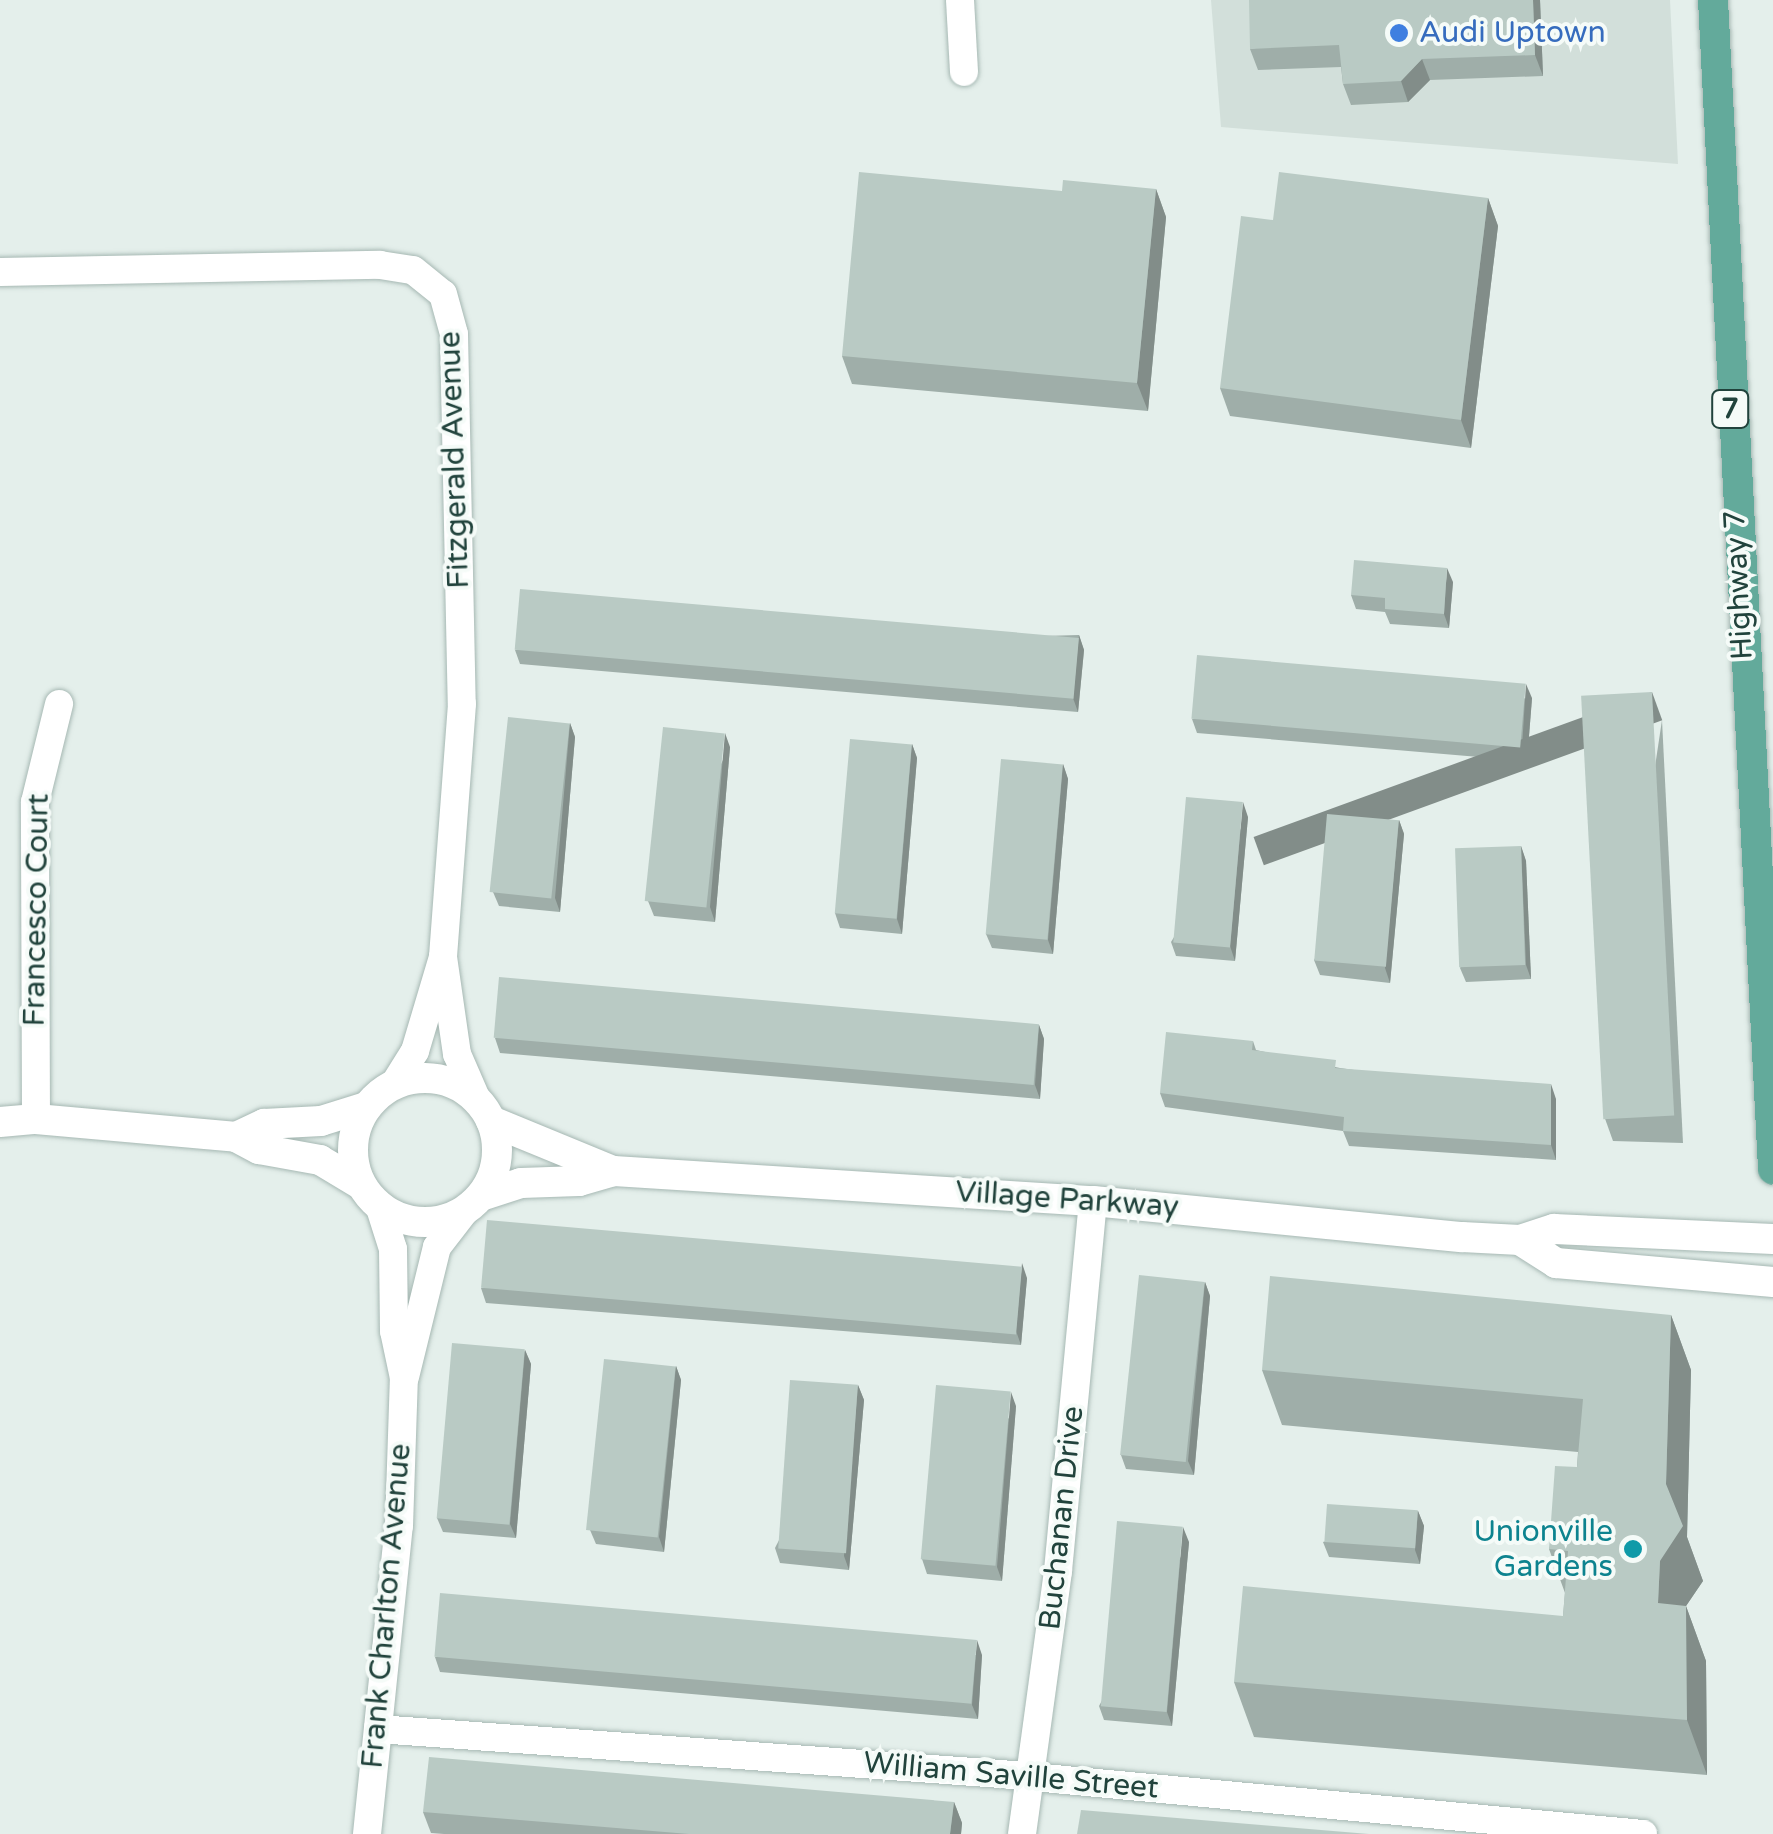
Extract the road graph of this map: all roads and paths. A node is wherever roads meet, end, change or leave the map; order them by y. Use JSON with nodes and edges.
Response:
{"nodes":[{"id":1,"x":960,"y":0,"type":"edge"},
{"id":2,"x":1713,"y":0,"type":"edge"},
{"id":3,"x":964,"y":72,"type":"dead end"},
{"id":4,"x":0,"y":272,"type":"edge"},
{"id":5,"x":59,"y":704,"type":"dead end"},
{"id":6,"x":443,"y":957,"type":"junction"},
{"id":7,"x":395,"y":1083,"type":"junction"},
{"id":8,"x":366,"y":1107,"type":"junction"},
{"id":9,"x":484,"y":1110,"type":"junction"},
{"id":10,"x":36,"y":1119,"type":"junction"},
{"id":11,"x":0,"y":1122,"type":"edge"},
{"id":12,"x":236,"y":1137,"type":"junction"},
{"id":13,"x":1773,"y":1169,"type":"edge"},
{"id":14,"x":613,"y":1171,"type":"junction"},
{"id":15,"x":360,"y":1184,"type":"junction"},
{"id":16,"x":1093,"y":1201,"type":"junction"},
{"id":17,"x":472,"y":1204,"type":"junction"},
{"id":18,"x":380,"y":1208,"type":"junction"},
{"id":19,"x":1773,"y":1239,"type":"edge"},
{"id":20,"x":1520,"y":1240,"type":"junction"},
{"id":21,"x":1773,"y":1282,"type":"edge"},
{"id":22,"x":404,"y":1378,"type":"junction"},
{"id":23,"x":378,"y":1729,"type":"junction"},
{"id":24,"x":1031,"y":1778,"type":"junction"},
{"id":25,"x":368,"y":1833,"type":"edge"},
{"id":26,"x":1022,"y":1834,"type":"edge"},
{"id":27,"x":1643,"y":1834,"type":"edge"}],
"edges":[{"from":1,"to":3,"type":"street"},
{"from":2,"to":13,"type":"main road","name":"Highway 7","number":"7"},
{"from":4,"to":6,"type":"street","name":"Fitzgerald Avenue"},
{"from":5,"to":10,"type":"street","name":"Francesco Court"},
{"from":6,"to":7,"type":"street","name":"Fitzgerald Avenue"},
{"from":6,"to":9,"type":"street","name":"Fitzgerald Avenue"},
{"from":7,"to":8,"type":"main road"},
{"from":7,"to":9,"type":"main road"},
{"from":8,"to":12,"type":"main road"},
{"from":8,"to":15,"type":"main road"},
{"from":9,"to":14,"type":"main road","name":"Village Parkway"},
{"from":9,"to":17,"type":"main road"},
{"from":10,"to":11,"type":"main road"},
{"from":10,"to":12,"type":"main road"},
{"from":12,"to":15,"type":"main road"},
{"from":14,"to":16,"type":"main road","name":"Village Parkway"},
{"from":14,"to":17,"type":"main road","name":"Village Parkway"},
{"from":15,"to":18,"type":"main road"},
{"from":16,"to":20,"type":"main road","name":"Village Parkway"},
{"from":16,"to":24,"type":"street","name":"Buchanan Drive"},
{"from":17,"to":18,"type":"main road"},
{"from":17,"to":22,"type":"street","name":"Frank Charlton Avenue"},
{"from":18,"to":22,"type":"street","name":"Frank Charlton Avenue"},
{"from":19,"to":20,"type":"main road","name":"Village Parkway"},
{"from":20,"to":21,"type":"main road","name":"Village Parkway"},
{"from":22,"to":23,"type":"street","name":"Frank Charlton Avenue"},
{"from":23,"to":24,"type":"street","name":"William Saville Street"},
{"from":23,"to":25,"type":"street","name":"Frank Charlton Avenue"},
{"from":24,"to":26,"type":"street","name":"Buchanan Drive"},
{"from":24,"to":27,"type":"street","name":"William Saville Street"}]}
